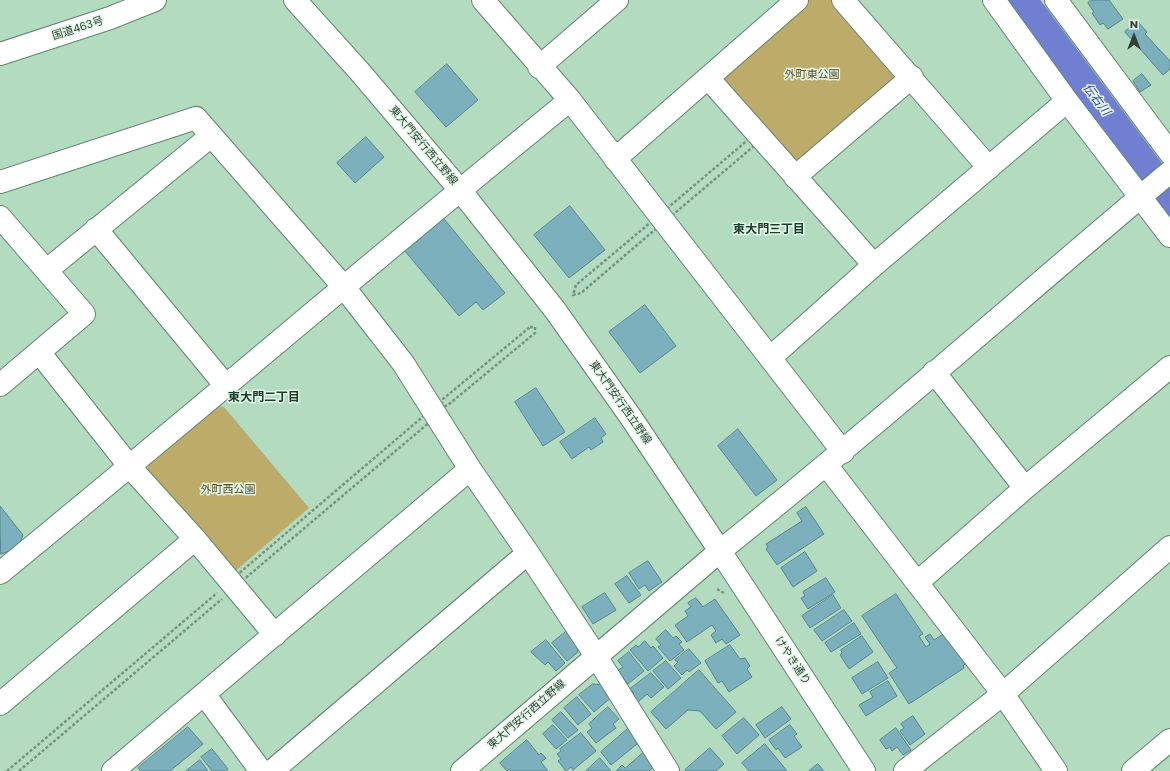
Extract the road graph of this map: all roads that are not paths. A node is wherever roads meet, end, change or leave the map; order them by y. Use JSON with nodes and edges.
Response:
{"nodes":[{"id":1,"x":155,"y":0,"type":"edge"},
{"id":2,"x":295,"y":0,"type":"edge"},
{"id":3,"x":483,"y":0,"type":"edge"},
{"id":4,"x":617,"y":0,"type":"edge"},
{"id":5,"x":797,"y":0,"type":"edge"},
{"id":6,"x":843,"y":0,"type":"edge"},
{"id":7,"x":994,"y":0,"type":"edge"},
{"id":8,"x":1064,"y":3,"type":"edge"},
{"id":9,"x":0,"y":54,"type":"edge"},
{"id":10,"x":539,"y":67,"type":"junction"},
{"id":11,"x":912,"y":77,"type":"junction"},
{"id":12,"x":708,"y":78,"type":"junction"},
{"id":13,"x":570,"y":100,"type":"junction"},
{"id":14,"x":1068,"y":101,"type":"junction"},
{"id":15,"x":211,"y":136,"type":"junction"},
{"id":16,"x":615,"y":159,"type":"junction"},
{"id":17,"x":1170,"y":166,"type":"edge"},
{"id":18,"x":989,"y":168,"type":"junction"},
{"id":19,"x":795,"y":177,"type":"junction"},
{"id":20,"x":0,"y":182,"type":"edge"},
{"id":21,"x":460,"y":190,"type":"junction"},
{"id":22,"x":1143,"y":194,"type":"junction"},
{"id":23,"x":3,"y":228,"type":"edge"},
{"id":24,"x":96,"y":229,"type":"junction"},
{"id":25,"x":1170,"y":236,"type":"edge"},
{"id":26,"x":874,"y":265,"type":"junction"},
{"id":27,"x":47,"y":270,"type":"junction"},
{"id":28,"x":343,"y":286,"type":"junction"},
{"id":29,"x":38,"y":352,"type":"junction"},
{"id":30,"x":770,"y":358,"type":"junction"},
{"id":31,"x":1170,"y":366,"type":"edge"},
{"id":32,"x":934,"y":372,"type":"junction"},
{"id":33,"x":0,"y":385,"type":"edge"},
{"id":34,"x":226,"y":386,"type":"junction"},
{"id":35,"x":843,"y":452,"type":"junction"},
{"id":36,"x":827,"y":466,"type":"junction"},
{"id":37,"x":130,"y":467,"type":"junction"},
{"id":38,"x":470,"y":468,"type":"junction"},
{"id":39,"x":1025,"y":488,"type":"junction"},
{"id":40,"x":195,"y":539,"type":"junction"},
{"id":41,"x":1170,"y":547,"type":"edge"},
{"id":42,"x":720,"y":551,"type":"junction"},
{"id":43,"x":528,"y":553,"type":"junction"},
{"id":44,"x":0,"y":573,"type":"edge"},
{"id":45,"x":918,"y":582,"type":"junction"},
{"id":46,"x":275,"y":635,"type":"junction"},
{"id":47,"x":596,"y":656,"type":"junction"},
{"id":48,"x":204,"y":694,"type":"junction"},
{"id":49,"x":1003,"y":694,"type":"junction"},
{"id":50,"x":0,"y":704,"type":"edge"},
{"id":51,"x":1170,"y":740,"type":"edge"},
{"id":52,"x":113,"y":771,"type":"edge"},
{"id":53,"x":262,"y":771,"type":"edge"},
{"id":54,"x":272,"y":771,"type":"edge"},
{"id":55,"x":462,"y":771,"type":"edge"},
{"id":56,"x":668,"y":771,"type":"edge"},
{"id":57,"x":864,"y":771,"type":"edge"},
{"id":58,"x":905,"y":771,"type":"edge"},
{"id":59,"x":1056,"y":771,"type":"edge"},
{"id":60,"x":1133,"y":771,"type":"edge"}],
"edges":[{"from":1,"to":9,"type":"main road","name":"国道463号"},
{"from":2,"to":21,"type":"main road","name":"東大門安行西立野線"},
{"from":3,"to":10,"type":"main road"},
{"from":4,"to":10,"type":"main road"},
{"from":5,"to":12,"type":"main road"},
{"from":6,"to":11,"type":"main road"},
{"from":7,"to":14,"type":"main road"},
{"from":8,"to":17,"type":"main road"},
{"from":10,"to":13,"type":"main road"},
{"from":11,"to":18,"type":"main road"},
{"from":11,"to":19,"type":"main road"},
{"from":12,"to":16,"type":"main road"},
{"from":12,"to":19,"type":"main road"},
{"from":13,"to":16,"type":"main road"},
{"from":13,"to":21,"type":"main road"},
{"from":14,"to":18,"type":"main road"},
{"from":14,"to":22,"type":"main road"},
{"from":15,"to":20,"type":"main road"},
{"from":15,"to":24,"type":"main road"},
{"from":15,"to":28,"type":"main road"},
{"from":16,"to":30,"type":"main road"},
{"from":17,"to":22,"type":"main road"},
{"from":18,"to":26,"type":"main road"},
{"from":19,"to":26,"type":"main road"},
{"from":21,"to":28,"type":"main road"},
{"from":21,"to":42,"type":"main road","name":"東大門安行西立野線"},
{"from":22,"to":25,"type":"main road"},
{"from":22,"to":32,"type":"main road"},
{"from":23,"to":27,"type":"main road"},
{"from":24,"to":27,"type":"main road"},
{"from":24,"to":34,"type":"main road"},
{"from":26,"to":30,"type":"main road"},
{"from":27,"to":29,"type":"main road"},
{"from":28,"to":34,"type":"main road"},
{"from":28,"to":38,"type":"main road"},
{"from":29,"to":33,"type":"main road"},
{"from":29,"to":37,"type":"main road"},
{"from":30,"to":35,"type":"main road"},
{"from":31,"to":39,"type":"main road"},
{"from":32,"to":35,"type":"main road"},
{"from":32,"to":39,"type":"main road"},
{"from":34,"to":37,"type":"main road"},
{"from":35,"to":36,"type":"main road"},
{"from":36,"to":42,"type":"main road"},
{"from":36,"to":45,"type":"main road"},
{"from":37,"to":40,"type":"main road"},
{"from":37,"to":44,"type":"main road"},
{"from":38,"to":43,"type":"main road"},
{"from":38,"to":46,"type":"main road"},
{"from":39,"to":45,"type":"main road"},
{"from":40,"to":46,"type":"main road"},
{"from":40,"to":50,"type":"main road"},
{"from":41,"to":49,"type":"main road"},
{"from":42,"to":47,"type":"main road","name":"東大門安行西立野線"},
{"from":42,"to":57,"type":"main road","name":"けやき通り"},
{"from":43,"to":47,"type":"main road"},
{"from":43,"to":54,"type":"main road"},
{"from":45,"to":49,"type":"main road"},
{"from":46,"to":48,"type":"main road"},
{"from":47,"to":55,"type":"main road","name":"東大門安行西立野線"},
{"from":47,"to":56,"type":"main road"},
{"from":48,"to":52,"type":"main road"},
{"from":48,"to":53,"type":"main road"},
{"from":49,"to":58,"type":"main road"},
{"from":49,"to":59,"type":"main road"},
{"from":51,"to":60,"type":"main road"}]}
